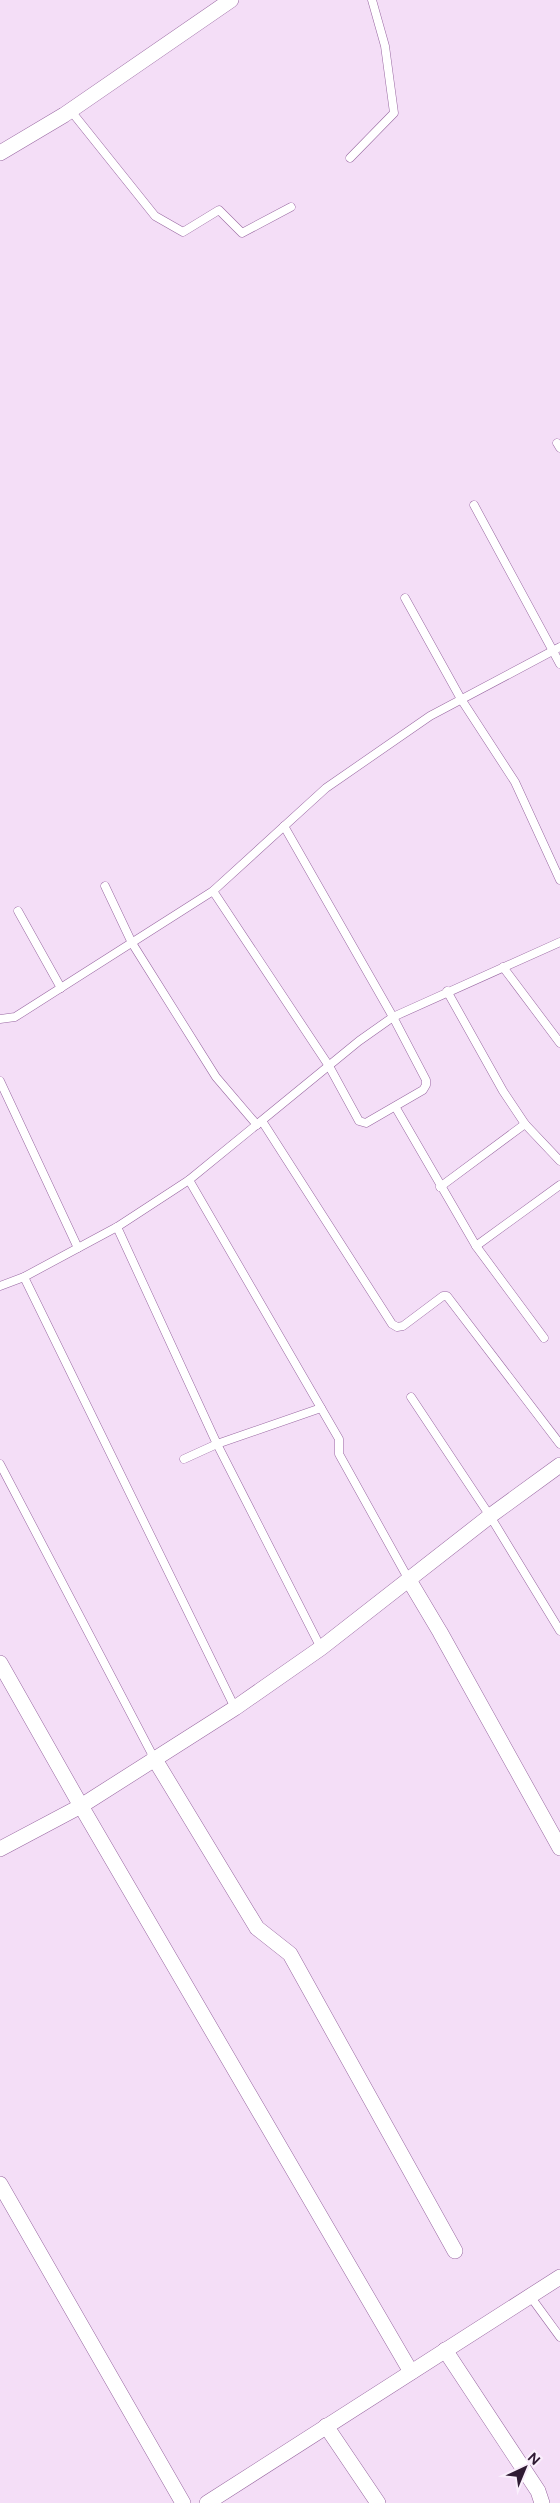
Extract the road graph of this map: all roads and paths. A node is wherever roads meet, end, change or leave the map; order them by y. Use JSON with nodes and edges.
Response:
{"nodes":[{"id":1,"x":372,"y":0,"type":"edge"},
{"id":2,"x":222,"y":3,"type":"edge"},
{"id":3,"x":71,"y":110,"type":"junction"},
{"id":4,"x":0,"y":153,"type":"edge"},
{"id":5,"x":350,"y":158,"type":"dead end"},
{"id":6,"x":291,"y":207,"type":"dead end"},
{"id":7,"x":474,"y":506,"type":"dead end"},
{"id":8,"x":405,"y":598,"type":"dead end"},
{"id":9,"x":556,"y":649,"type":"edge"},
{"id":10,"x":560,"y":664,"type":"edge"},
{"id":11,"x":462,"y":699,"type":"junction"},
{"id":12,"x":284,"y":826,"type":"junction"},
{"id":13,"x":560,"y":880,"type":"edge"},
{"id":14,"x":105,"y":886,"type":"dead end"},
{"id":15,"x":213,"y":891,"type":"junction"},
{"id":16,"x":18,"y":911,"type":"dead end"},
{"id":17,"x":560,"y":942,"type":"edge"},
{"id":18,"x":132,"y":943,"type":"junction"},
{"id":19,"x":503,"y":967,"type":"junction"},
{"id":20,"x":61,"y":988,"type":"junction"},
{"id":21,"x":447,"y":991,"type":"junction"},
{"id":22,"x":393,"y":1018,"type":"junction"},
{"id":23,"x":0,"y":1019,"type":"edge"},
{"id":24,"x":560,"y":1043,"type":"edge"},
{"id":25,"x":329,"y":1066,"type":"junction"},
{"id":26,"x":0,"y":1081,"type":"edge"},
{"id":27,"x":396,"y":1108,"type":"junction"},
{"id":28,"x":259,"y":1123,"type":"junction"},
{"id":29,"x":526,"y":1124,"type":"junction"},
{"id":30,"x":560,"y":1161,"type":"edge"},
{"id":31,"x":189,"y":1180,"type":"junction"},
{"id":32,"x":560,"y":1185,"type":"edge"},
{"id":33,"x":440,"y":1186,"type":"junction"},
{"id":34,"x":117,"y":1226,"type":"junction"},
{"id":35,"x":476,"y":1246,"type":"junction"},
{"id":36,"x":78,"y":1248,"type":"junction"},
{"id":37,"x":24,"y":1277,"type":"junction"},
{"id":38,"x":0,"y":1286,"type":"edge"},
{"id":39,"x":544,"y":1338,"type":"dead end"},
{"id":40,"x":411,"y":1397,"type":"dead end"},
{"id":41,"x":321,"y":1408,"type":"junction"},
{"id":42,"x":217,"y":1444,"type":"junction"},
{"id":43,"x":560,"y":1444,"type":"edge"},
{"id":44,"x":184,"y":1459,"type":"dead end"},
{"id":45,"x":0,"y":1464,"type":"edge"},
{"id":46,"x":560,"y":1465,"type":"edge"},
{"id":47,"x":490,"y":1516,"type":"junction"},
{"id":48,"x":409,"y":1580,"type":"junction"},
{"id":49,"x":560,"y":1631,"type":"edge"},
{"id":50,"x":321,"y":1648,"type":"junction"},
{"id":51,"x":0,"y":1663,"type":"edge"},
{"id":52,"x":235,"y":1708,"type":"junction"},
{"id":53,"x":154,"y":1758,"type":"junction"},
{"id":54,"x":81,"y":1806,"type":"junction"},
{"id":55,"x":560,"y":1848,"type":"edge"},
{"id":56,"x":0,"y":1849,"type":"edge"},
{"id":57,"x":0,"y":2184,"type":"edge"},
{"id":58,"x":455,"y":2251,"type":"dead end"},
{"id":59,"x":560,"y":2277,"type":"edge"},
{"id":60,"x":530,"y":2296,"type":"junction"},
{"id":61,"x":560,"y":2337,"type":"edge"},
{"id":62,"x":445,"y":2350,"type":"junction"},
{"id":63,"x":411,"y":2372,"type":"junction"},
{"id":64,"x":326,"y":2426,"type":"junction"},
{"id":65,"x":183,"y":2503,"type":"edge"},
{"id":66,"x":207,"y":2503,"type":"edge"},
{"id":67,"x":378,"y":2503,"type":"edge"},
{"id":68,"x":542,"y":2503,"type":"edge"}],
"edges":[{"from":1,"to":5,"type":"lane"},
{"from":2,"to":3,"type":"street"},
{"from":3,"to":4,"type":"street"},
{"from":3,"to":6,"type":"lane"},
{"from":7,"to":9,"type":"lane"},
{"from":8,"to":11,"type":"lane"},
{"from":9,"to":10,"type":"lane"},
{"from":9,"to":11,"type":"lane"},
{"from":11,"to":12,"type":"lane"},
{"from":11,"to":13,"type":"lane"},
{"from":12,"to":15,"type":"lane"},
{"from":12,"to":22,"type":"lane"},
{"from":14,"to":18,"type":"lane"},
{"from":15,"to":18,"type":"lane"},
{"from":15,"to":25,"type":"lane"},
{"from":16,"to":20,"type":"lane"},
{"from":17,"to":19,"type":"lane"},
{"from":18,"to":20,"type":"lane"},
{"from":18,"to":28,"type":"lane"},
{"from":19,"to":21,"type":"lane"},
{"from":19,"to":24,"type":"lane"},
{"from":20,"to":23,"type":"lane"},
{"from":21,"to":22,"type":"lane"},
{"from":21,"to":29,"type":"lane"},
{"from":22,"to":25,"type":"lane"},
{"from":22,"to":27,"type":"lane"},
{"from":25,"to":27,"type":"lane"},
{"from":25,"to":28,"type":"lane"},
{"from":26,"to":36,"type":"lane"},
{"from":27,"to":33,"type":"lane"},
{"from":28,"to":31,"type":"lane"},
{"from":28,"to":43,"type":"lane"},
{"from":29,"to":30,"type":"lane"},
{"from":29,"to":33,"type":"lane"},
{"from":31,"to":34,"type":"lane"},
{"from":31,"to":41,"type":"lane"},
{"from":32,"to":35,"type":"lane"},
{"from":33,"to":35,"type":"lane"},
{"from":34,"to":36,"type":"lane"},
{"from":34,"to":42,"type":"lane"},
{"from":35,"to":39,"type":"lane"},
{"from":36,"to":37,"type":"lane"},
{"from":37,"to":38,"type":"lane"},
{"from":37,"to":52,"type":"lane"},
{"from":40,"to":47,"type":"lane"},
{"from":41,"to":42,"type":"lane"},
{"from":41,"to":48,"type":"lane"},
{"from":42,"to":44,"type":"lane"},
{"from":42,"to":50,"type":"lane"},
{"from":45,"to":53,"type":"lane"},
{"from":46,"to":47,"type":"street"},
{"from":47,"to":48,"type":"street"},
{"from":47,"to":49,"type":"lane"},
{"from":48,"to":50,"type":"street"},
{"from":48,"to":55,"type":"street"},
{"from":50,"to":52,"type":"street"},
{"from":51,"to":54,"type":"street"},
{"from":52,"to":53,"type":"street"},
{"from":53,"to":54,"type":"street"},
{"from":53,"to":58,"type":"street"},
{"from":54,"to":56,"type":"street"},
{"from":54,"to":63,"type":"street"},
{"from":57,"to":65,"type":"street"},
{"from":59,"to":60,"type":"street"},
{"from":60,"to":61,"type":"lane"},
{"from":60,"to":62,"type":"street"},
{"from":62,"to":63,"type":"street"},
{"from":62,"to":68,"type":"street"},
{"from":63,"to":64,"type":"street"},
{"from":64,"to":66,"type":"street"},
{"from":64,"to":67,"type":"street"}]}
